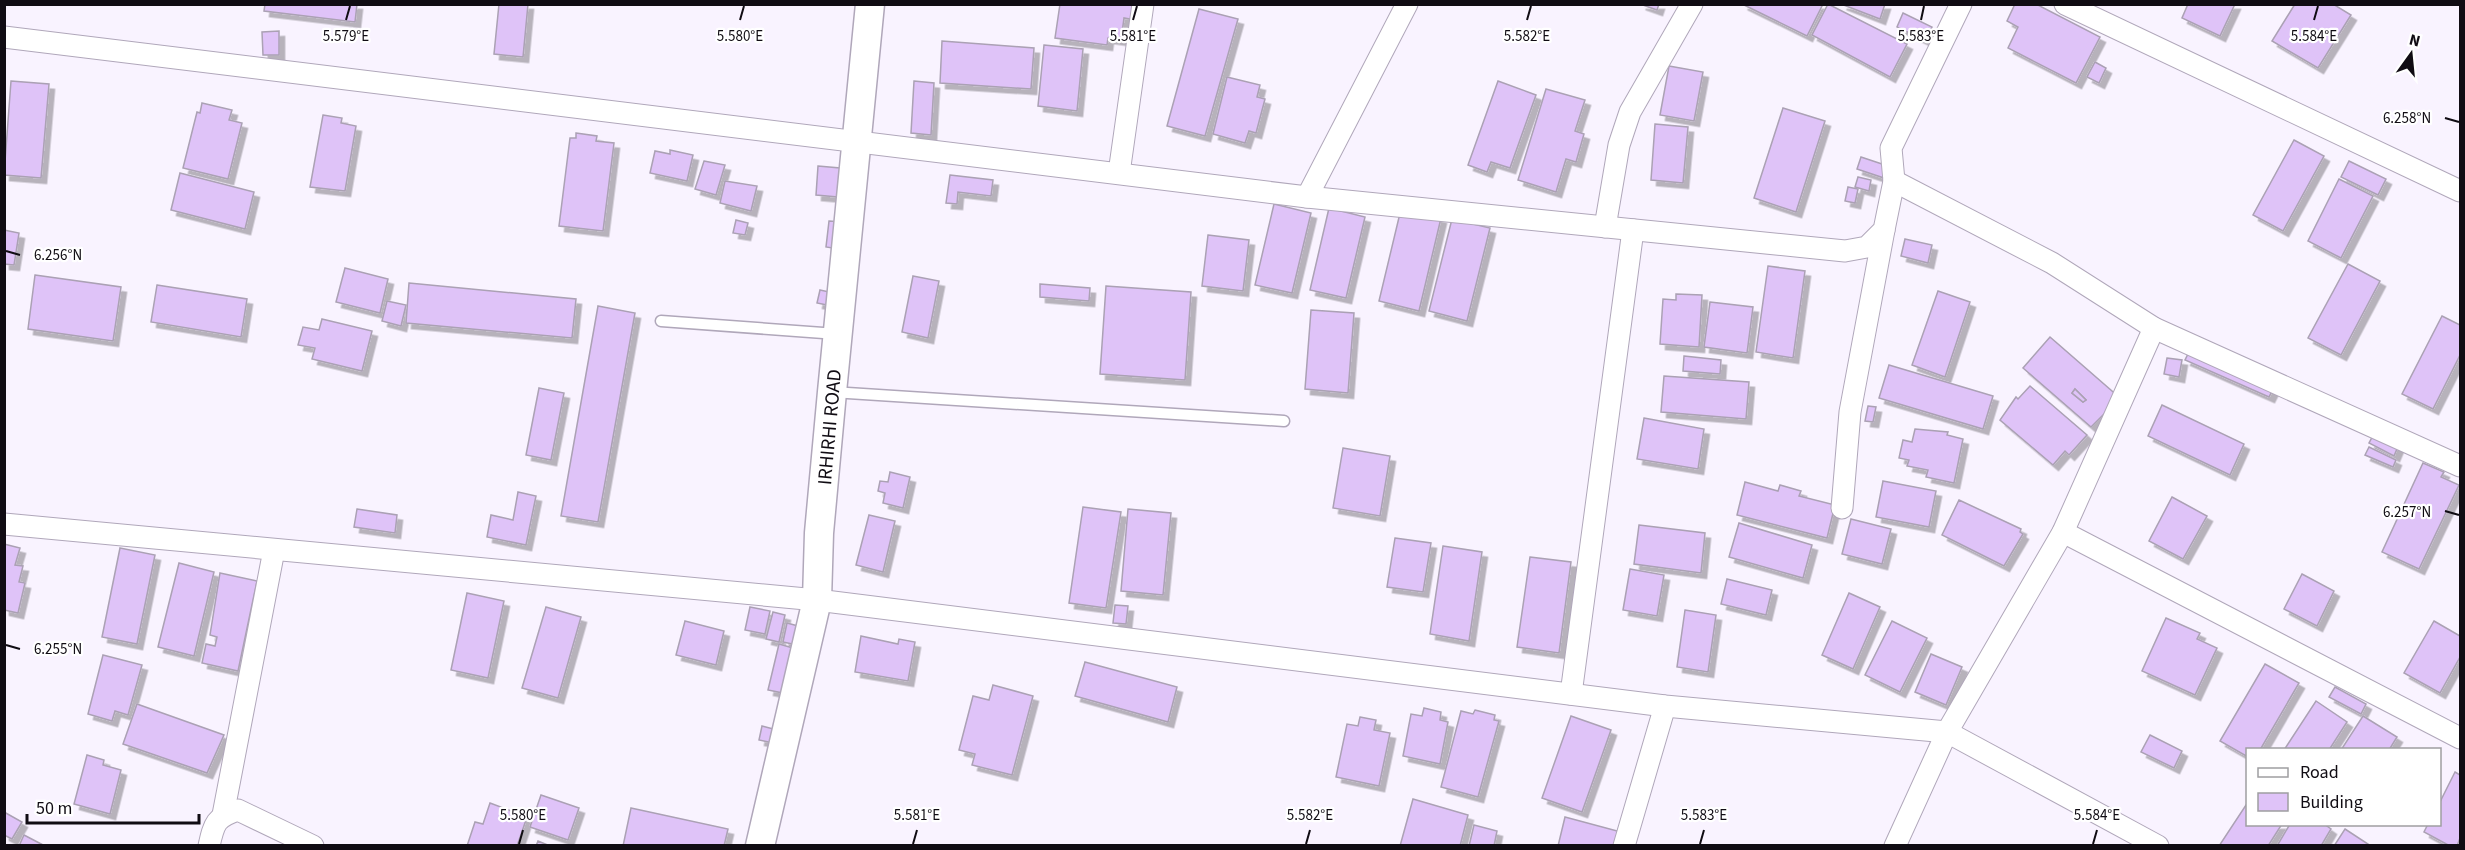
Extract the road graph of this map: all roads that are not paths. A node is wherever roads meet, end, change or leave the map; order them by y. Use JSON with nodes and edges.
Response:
{"nodes":[{"id":1,"x":870,"y":4,"type":"edge"},
{"id":2,"x":1143,"y":4,"type":"edge"},
{"id":3,"x":1407,"y":4,"type":"edge"},
{"id":4,"x":1692,"y":4,"type":"edge"},
{"id":5,"x":1961,"y":4,"type":"edge"},
{"id":6,"x":2065,"y":4,"type":"edge"},
{"id":7,"x":4,"y":37,"type":"edge"},
{"id":8,"x":855,"y":143,"type":"junction"},
{"id":9,"x":1119,"y":173,"type":"junction"},
{"id":10,"x":1894,"y":181,"type":"junction"},
{"id":11,"x":2460,"y":191,"type":"edge"},
{"id":12,"x":1307,"y":197,"type":"junction"},
{"id":13,"x":1605,"y":227,"type":"junction"},
{"id":14,"x":1633,"y":230,"type":"junction"},
{"id":15,"x":1884,"y":230,"type":"junction"},
{"id":16,"x":662,"y":321,"type":"dead end"},
{"id":17,"x":2154,"y":328,"type":"junction"},
{"id":18,"x":837,"y":334,"type":"junction"},
{"id":19,"x":832,"y":392,"type":"junction"},
{"id":20,"x":1284,"y":421,"type":"dead end"},
{"id":21,"x":2460,"y":466,"type":"edge"},
{"id":22,"x":1842,"y":508,"type":"dead end"},
{"id":23,"x":4,"y":524,"type":"edge"},
{"id":24,"x":2063,"y":532,"type":"junction"},
{"id":25,"x":274,"y":550,"type":"junction"},
{"id":26,"x":817,"y":600,"type":"junction"},
{"id":27,"x":1571,"y":694,"type":"junction"},
{"id":28,"x":1665,"y":706,"type":"junction"},
{"id":29,"x":1947,"y":732,"type":"junction"},
{"id":30,"x":2460,"y":738,"type":"edge"},
{"id":31,"x":223,"y":815,"type":"junction"},
{"id":32,"x":209,"y":846,"type":"edge"},
{"id":33,"x":313,"y":846,"type":"edge"},
{"id":34,"x":760,"y":846,"type":"edge"},
{"id":35,"x":1624,"y":846,"type":"edge"},
{"id":36,"x":1895,"y":846,"type":"edge"},
{"id":37,"x":2158,"y":846,"type":"edge"}],
"edges":[{"from":1,"to":8,"type":"street","name":"IRHIRHI ROAD"},
{"from":2,"to":9,"type":"street"},
{"from":3,"to":12,"type":"street"},
{"from":4,"to":13,"type":"street"},
{"from":5,"to":10,"type":"street"},
{"from":6,"to":11,"type":"street"},
{"from":7,"to":8,"type":"street"},
{"from":8,"to":9,"type":"street"},
{"from":8,"to":18,"type":"street","name":"IRHIRHI ROAD"},
{"from":9,"to":12,"type":"street"},
{"from":10,"to":15,"type":"street"},
{"from":10,"to":17,"type":"street"},
{"from":12,"to":13,"type":"street"},
{"from":13,"to":14,"type":"street"},
{"from":14,"to":15,"type":"street"},
{"from":14,"to":27,"type":"street"},
{"from":15,"to":22,"type":"street"},
{"from":16,"to":18,"type":"lane"},
{"from":17,"to":21,"type":"street"},
{"from":17,"to":24,"type":"street"},
{"from":18,"to":19,"type":"street","name":"IRHIRHI ROAD"},
{"from":19,"to":20,"type":"lane"},
{"from":19,"to":26,"type":"street","name":"IRHIRHI ROAD"},
{"from":23,"to":25,"type":"street"},
{"from":24,"to":29,"type":"street"},
{"from":24,"to":30,"type":"street"},
{"from":25,"to":26,"type":"street"},
{"from":25,"to":31,"type":"street"},
{"from":26,"to":27,"type":"street"},
{"from":26,"to":34,"type":"street","name":"IRHIRHI ROAD"},
{"from":27,"to":28,"type":"street"},
{"from":28,"to":29,"type":"street"},
{"from":28,"to":35,"type":"street"},
{"from":29,"to":36,"type":"street"},
{"from":29,"to":37,"type":"street"},
{"from":31,"to":32,"type":"street"},
{"from":31,"to":33,"type":"street"}]}
